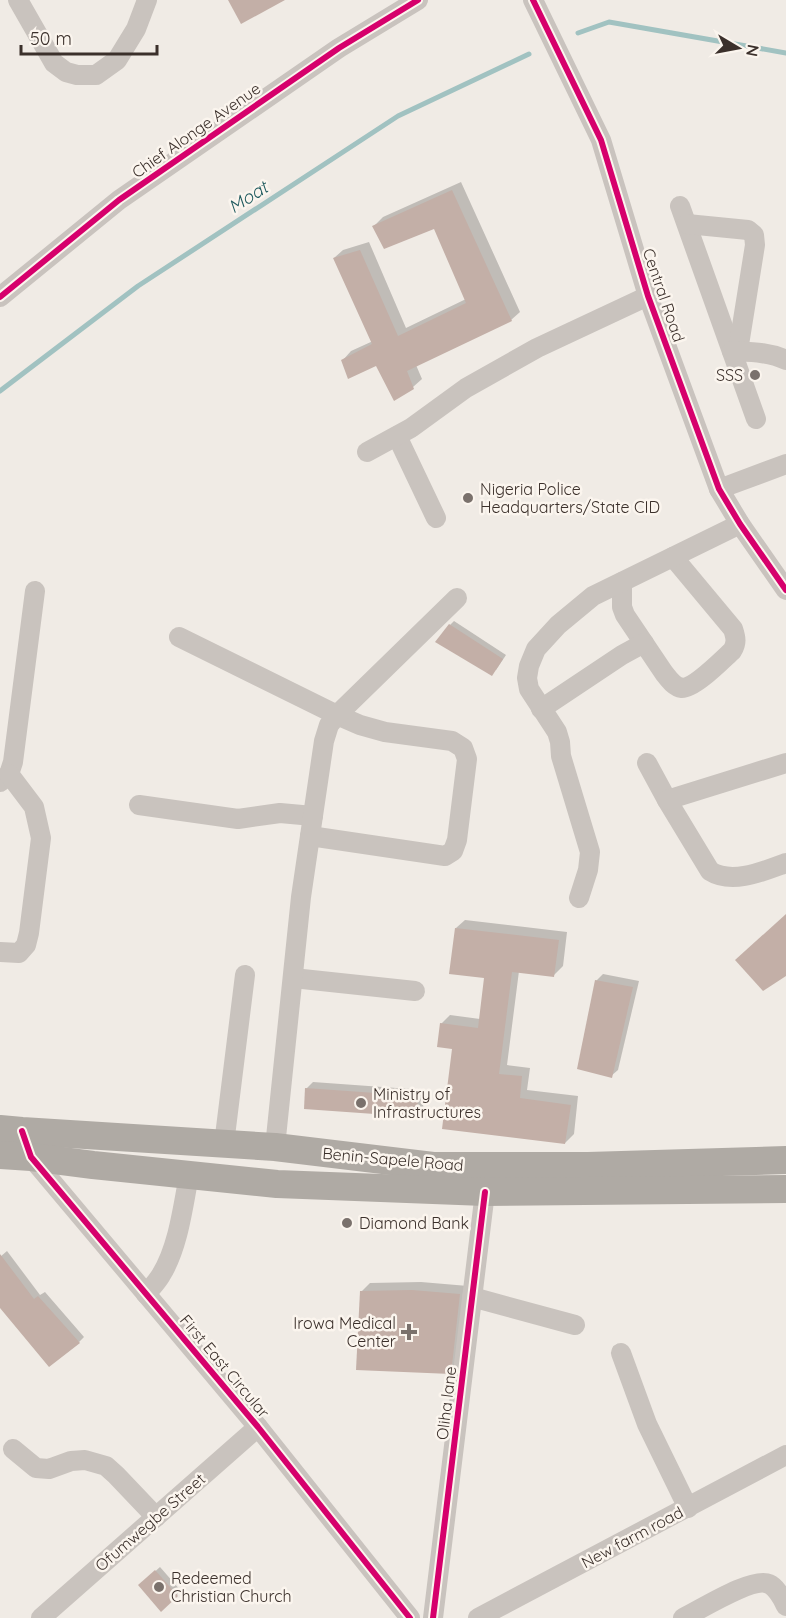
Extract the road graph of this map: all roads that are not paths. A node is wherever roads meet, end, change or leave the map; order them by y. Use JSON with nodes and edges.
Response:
{"nodes":[{"id":1,"x":18,"y":0,"type":"edge"},
{"id":2,"x":147,"y":0,"type":"edge"},
{"id":3,"x":418,"y":0,"type":"edge"},
{"id":4,"x":533,"y":0,"type":"edge"},
{"id":5,"x":648,"y":296,"type":"junction"},
{"id":6,"x":0,"y":297,"type":"edge"},
{"id":7,"x":735,"y":351,"type":"junction"},
{"id":8,"x":786,"y":360,"type":"edge"},
{"id":9,"x":756,"y":419,"type":"dead end"},
{"id":10,"x":397,"y":436,"type":"junction"},
{"id":11,"x":367,"y":452,"type":"dead end"},
{"id":12,"x":786,"y":464,"type":"edge"},
{"id":13,"x":719,"y":489,"type":"junction"},
{"id":14,"x":436,"y":518,"type":"dead end"},
{"id":15,"x":740,"y":524,"type":"junction"},
{"id":16,"x":673,"y":557,"type":"junction"},
{"id":17,"x":622,"y":582,"type":"junction"},
{"id":18,"x":786,"y":590,"type":"edge"},
{"id":19,"x":35,"y":591,"type":"dead end"},
{"id":20,"x":457,"y":598,"type":"dead end"},
{"id":21,"x":179,"y":637,"type":"dead end"},
{"id":22,"x":644,"y":643,"type":"junction"},
{"id":23,"x":541,"y":708,"type":"junction"},
{"id":24,"x":336,"y":715,"type":"junction"},
{"id":25,"x":647,"y":763,"type":"dead end"},
{"id":26,"x":786,"y":763,"type":"edge"},
{"id":27,"x":5,"y":778,"type":"edge"},
{"id":28,"x":666,"y":800,"type":"junction"},
{"id":29,"x":139,"y":805,"type":"dead end"},
{"id":30,"x":313,"y":816,"type":"junction"},
{"id":31,"x":310,"y":836,"type":"junction"},
{"id":32,"x":786,"y":863,"type":"edge"},
{"id":33,"x":579,"y":898,"type":"dead end"},
{"id":34,"x":0,"y":952,"type":"edge"},
{"id":35,"x":245,"y":975,"type":"dead end"},
{"id":36,"x":293,"y":978,"type":"junction"},
{"id":37,"x":415,"y":991,"type":"dead end"},
{"id":38,"x":18,"y":1139,"type":"edge"},
{"id":39,"x":224,"y":1144,"type":"junction"},
{"id":40,"x":275,"y":1147,"type":"junction"},
{"id":41,"x":0,"y":1155,"type":"edge"},
{"id":42,"x":786,"y":1160,"type":"edge"},
{"id":43,"x":189,"y":1175,"type":"junction"},
{"id":44,"x":786,"y":1188,"type":"edge"},
{"id":45,"x":485,"y":1192,"type":"junction"},
{"id":46,"x":146,"y":1294,"type":"junction"},
{"id":47,"x":472,"y":1297,"type":"junction"},
{"id":48,"x":575,"y":1325,"type":"dead end"},
{"id":49,"x":621,"y":1353,"type":"dead end"},
{"id":50,"x":258,"y":1427,"type":"junction"},
{"id":51,"x":13,"y":1449,"type":"dead end"},
{"id":52,"x":786,"y":1455,"type":"edge"},
{"id":53,"x":688,"y":1508,"type":"junction"},
{"id":54,"x":156,"y":1517,"type":"junction"},
{"id":55,"x":785,"y":1600,"type":"edge"},
{"id":56,"x":41,"y":1618,"type":"edge"},
{"id":57,"x":410,"y":1618,"type":"edge"},
{"id":58,"x":433,"y":1618,"type":"edge"},
{"id":59,"x":478,"y":1618,"type":"edge"},
{"id":60,"x":683,"y":1618,"type":"edge"}],
"edges":[{"from":1,"to":2,"type":"street"},
{"from":3,"to":6,"type":"street","name":"Chief Alonge Avenue"},
{"from":4,"to":5,"type":"street","name":"Central Road"},
{"from":5,"to":10,"type":"street"},
{"from":5,"to":13,"type":"street","name":"Central Road"},
{"from":7,"to":7,"type":"street"},
{"from":7,"to":8,"type":"street"},
{"from":7,"to":9,"type":"street"},
{"from":10,"to":11,"type":"street"},
{"from":10,"to":14,"type":"street"},
{"from":12,"to":13,"type":"street"},
{"from":13,"to":15,"type":"street","name":"Central Road"},
{"from":15,"to":16,"type":"street"},
{"from":15,"to":18,"type":"street","name":"Central Road"},
{"from":16,"to":17,"type":"street"},
{"from":16,"to":22,"type":"street"},
{"from":17,"to":22,"type":"street"},
{"from":17,"to":23,"type":"street"},
{"from":19,"to":27,"type":"street"},
{"from":20,"to":24,"type":"street"},
{"from":21,"to":24,"type":"street"},
{"from":22,"to":23,"type":"street"},
{"from":23,"to":33,"type":"street"},
{"from":24,"to":30,"type":"street"},
{"from":24,"to":31,"type":"street"},
{"from":25,"to":28,"type":"street"},
{"from":26,"to":28,"type":"street"},
{"from":27,"to":34,"type":"street"},
{"from":28,"to":32,"type":"street"},
{"from":29,"to":30,"type":"street"},
{"from":30,"to":31,"type":"street"},
{"from":31,"to":36,"type":"street"},
{"from":35,"to":39,"type":"street"},
{"from":36,"to":37,"type":"street"},
{"from":36,"to":40,"type":"street"},
{"from":38,"to":39,"type":"highway","name":"Benin-Sapele Road"},
{"from":38,"to":41,"type":"highway","name":"Benin-Sapele Road"},
{"from":38,"to":43,"type":"highway","name":"Benin-Sapele Road"},
{"from":38,"to":46,"type":"street","name":"First East Circular"},
{"from":39,"to":40,"type":"highway","name":"Benin-Sapele Road"},
{"from":40,"to":42,"type":"highway","name":"Benin-Sapele Road"},
{"from":43,"to":45,"type":"highway","name":"Benin-Sapele Road"},
{"from":43,"to":46,"type":"street"},
{"from":44,"to":45,"type":"highway","name":"Benin-Sapele Road"},
{"from":45,"to":47,"type":"street","name":"Oliha lane"},
{"from":46,"to":50,"type":"street","name":"First East Circular"},
{"from":47,"to":48,"type":"street"},
{"from":47,"to":58,"type":"street","name":"Oliha lane"},
{"from":49,"to":53,"type":"street"},
{"from":50,"to":54,"type":"street","name":"Ofumwegbe Street"},
{"from":50,"to":57,"type":"street","name":"First East Circular"},
{"from":51,"to":54,"type":"street"},
{"from":52,"to":53,"type":"street","name":"New farm road"},
{"from":53,"to":59,"type":"street","name":"New farm road"},
{"from":54,"to":56,"type":"street","name":"Ofumwegbe Street"},
{"from":55,"to":60,"type":"street"}]}
